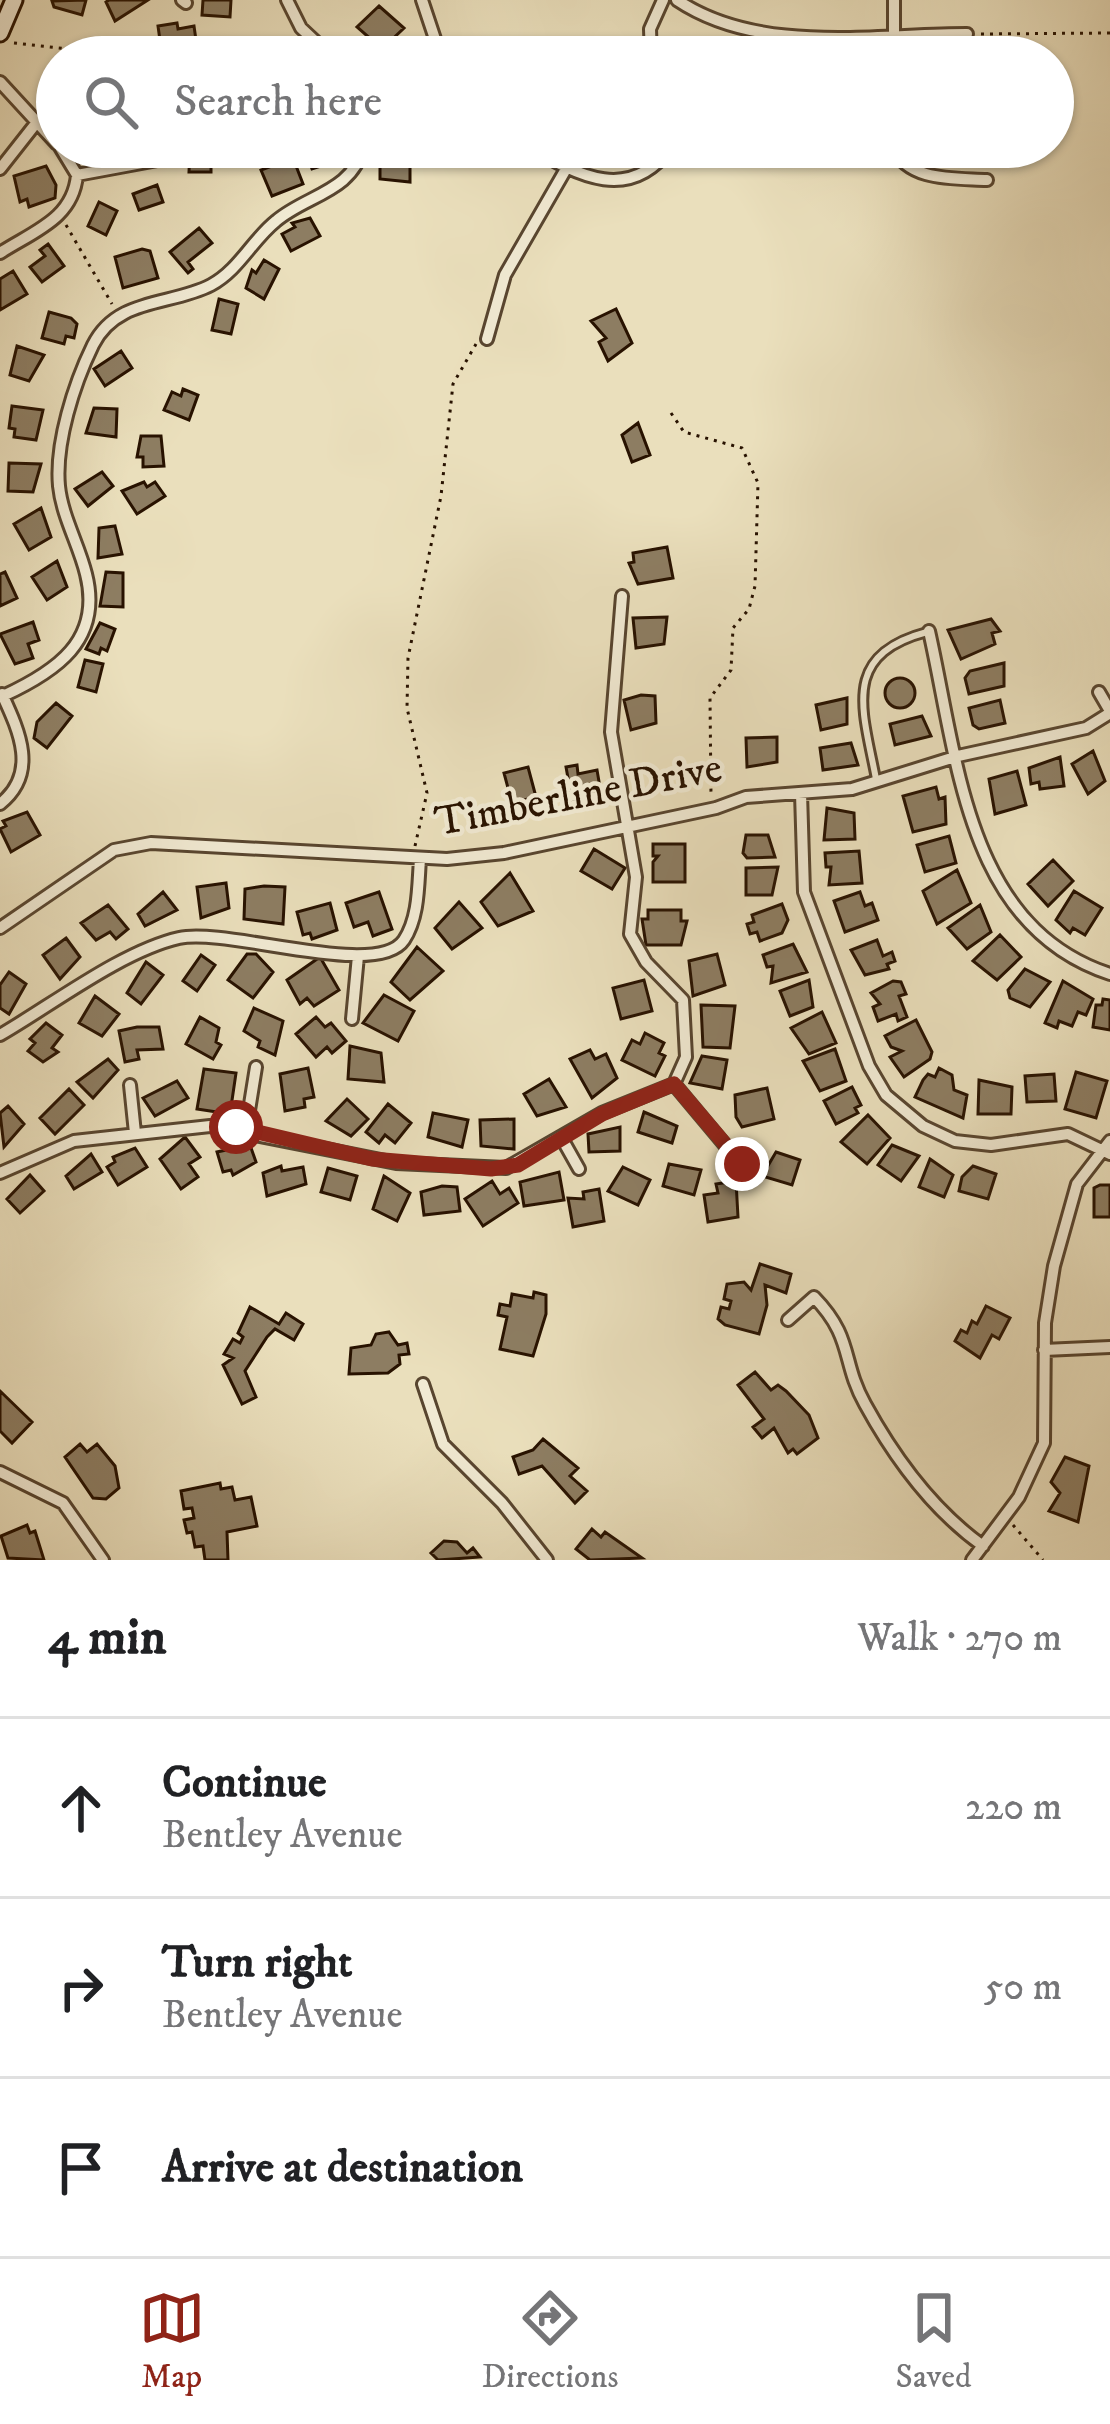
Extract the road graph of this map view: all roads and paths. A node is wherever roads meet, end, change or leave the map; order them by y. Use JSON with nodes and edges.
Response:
{"nodes":[{"id":1,"x":14,"y":0,"type":"edge"},
{"id":2,"x":287,"y":0,"type":"edge"},
{"id":3,"x":422,"y":0,"type":"edge"},
{"id":4,"x":664,"y":0,"type":"edge"},
{"id":5,"x":677,"y":0,"type":"edge"},
{"id":6,"x":894,"y":0,"type":"edge"},
{"id":7,"x":1110,"y":33,"type":"edge"},
{"id":8,"x":893,"y":34,"type":"junction"},
{"id":9,"x":967,"y":34,"type":"joint"},
{"id":10,"x":0,"y":36,"type":"edge"},
{"id":11,"x":310,"y":36,"type":"edge"},
{"id":12,"x":433,"y":36,"type":"edge"},
{"id":13,"x":650,"y":36,"type":"edge"},
{"id":14,"x":36,"y":41,"type":"edge"},
{"id":15,"x":0,"y":82,"type":"edge"},
{"id":16,"x":36,"y":121,"type":"edge"},
{"id":17,"x":36,"y":123,"type":"edge"},
{"id":18,"x":73,"y":168,"type":"edge"},
{"id":19,"x":117,"y":168,"type":"edge"},
{"id":20,"x":352,"y":168,"type":"edge"},
{"id":21,"x":652,"y":168,"type":"edge"},
{"id":22,"x":912,"y":168,"type":"edge"},
{"id":23,"x":0,"y":169,"type":"edge"},
{"id":24,"x":566,"y":169,"type":"joint"},
{"id":25,"x":77,"y":175,"type":"junction"},
{"id":26,"x":987,"y":179,"type":"dead end"},
{"id":27,"x":57,"y":218,"type":"junction"},
{"id":28,"x":0,"y":253,"type":"edge"},
{"id":29,"x":124,"y":312,"type":"junction"},
{"id":30,"x":487,"y":339,"type":"joint"},
{"id":31,"x":671,"y":413,"type":"dead end"},
{"id":32,"x":622,"y":596,"type":"dead end"},
{"id":33,"x":929,"y":632,"type":"joint"},
{"id":34,"x":1099,"y":692,"type":"dead end"},
{"id":35,"x":1,"y":693,"type":"edge"},
{"id":36,"x":1110,"y":712,"type":"edge"},
{"id":37,"x":958,"y":756,"type":"junction"},
{"id":38,"x":877,"y":783,"type":"junction"},
{"id":39,"x":801,"y":793,"type":"junction"},
{"id":40,"x":0,"y":804,"type":"edge"},
{"id":41,"x":711,"y":809,"type":"junction"},
{"id":42,"x":627,"y":828,"type":"junction"},
{"id":43,"x":415,"y":859,"type":"junction"},
{"id":44,"x":0,"y":928,"type":"edge"},
{"id":45,"x":358,"y":956,"type":"junction"},
{"id":46,"x":1110,"y":974,"type":"edge"},
{"id":47,"x":352,"y":1018,"type":"dead end"},
{"id":48,"x":0,"y":1035,"type":"edge"},
{"id":49,"x":256,"y":1067,"type":"dead end"},
{"id":50,"x":674,"y":1084,"type":"junction"},
{"id":51,"x":130,"y":1085,"type":"dead end"},
{"id":52,"x":246,"y":1129,"type":"junction"},
{"id":53,"x":135,"y":1132,"type":"junction"},
{"id":54,"x":561,"y":1138,"type":"junction"},
{"id":55,"x":1108,"y":1148,"type":"edge"},
{"id":56,"x":742,"y":1164,"type":"dead end"},
{"id":57,"x":579,"y":1169,"type":"dead end"},
{"id":58,"x":0,"y":1173,"type":"edge"},
{"id":59,"x":788,"y":1320,"type":"dead end"},
{"id":60,"x":1110,"y":1347,"type":"edge"},
{"id":61,"x":1045,"y":1350,"type":"junction"},
{"id":62,"x":423,"y":1384,"type":"dead end"},
{"id":63,"x":0,"y":1472,"type":"edge"},
{"id":64,"x":1004,"y":1517,"type":"junction"},
{"id":65,"x":983,"y":1546,"type":"junction"},
{"id":66,"x":103,"y":1560,"type":"edge"},
{"id":67,"x":547,"y":1560,"type":"edge"},
{"id":68,"x":972,"y":1560,"type":"edge"},
{"id":69,"x":1043,"y":1560,"type":"edge"}],
"edges":[{"from":1,"to":10,"type":"street"},
{"from":2,"to":11,"type":"street"},
{"from":3,"to":12,"type":"street"},
{"from":4,"to":13,"type":"street"},
{"from":5,"to":8,"type":"street"},
{"from":6,"to":8,"type":"street"},
{"from":7,"to":9,"type":"path"},
{"from":8,"to":9,"type":"street"},
{"from":10,"to":14,"type":"path"},
{"from":15,"to":16,"type":"street"},
{"from":17,"to":23,"type":"street"},
{"from":18,"to":25,"type":"street"},
{"from":19,"to":25,"type":"street"},
{"from":20,"to":29,"type":"street"},
{"from":21,"to":24,"type":"street"},
{"from":22,"to":26,"type":"street"},
{"from":24,"to":30,"type":"street"},
{"from":25,"to":27,"type":"street"},
{"from":27,"to":28,"type":"street"},
{"from":27,"to":29,"type":"path"},
{"from":29,"to":35,"type":"street"},
{"from":30,"to":43,"type":"path"},
{"from":31,"to":41,"type":"path"},
{"from":32,"to":42,"type":"street"},
{"from":33,"to":37,"type":"street"},
{"from":33,"to":38,"type":"lane"},
{"from":34,"to":36,"type":"street"},
{"from":35,"to":40,"type":"street"},
{"from":36,"to":37,"type":"street","name":"Timberline Drive"},
{"from":37,"to":38,"type":"street","name":"Timberline Drive"},
{"from":37,"to":46,"type":"street"},
{"from":38,"to":39,"type":"street","name":"Timberline Drive"},
{"from":39,"to":41,"type":"street","name":"Timberline Drive"},
{"from":39,"to":55,"type":"street"},
{"from":41,"to":42,"type":"street","name":"Timberline Drive"},
{"from":42,"to":43,"type":"street","name":"Timberline Drive"},
{"from":42,"to":50,"type":"street"},
{"from":43,"to":44,"type":"street","name":"Timberline Drive"},
{"from":43,"to":45,"type":"street"},
{"from":45,"to":47,"type":"street"},
{"from":45,"to":48,"type":"street"},
{"from":49,"to":52,"type":"street"},
{"from":50,"to":54,"type":"street"},
{"from":50,"to":56,"type":"street"},
{"from":51,"to":53,"type":"street"},
{"from":52,"to":53,"type":"street"},
{"from":52,"to":54,"type":"street"},
{"from":53,"to":58,"type":"street"},
{"from":54,"to":57,"type":"street"},
{"from":55,"to":61,"type":"street"},
{"from":59,"to":65,"type":"street"},
{"from":60,"to":61,"type":"street"},
{"from":61,"to":64,"type":"street"},
{"from":62,"to":67,"type":"street"},
{"from":63,"to":66,"type":"street"},
{"from":64,"to":65,"type":"street"},
{"from":64,"to":69,"type":"path"},
{"from":65,"to":68,"type":"street"}]}
